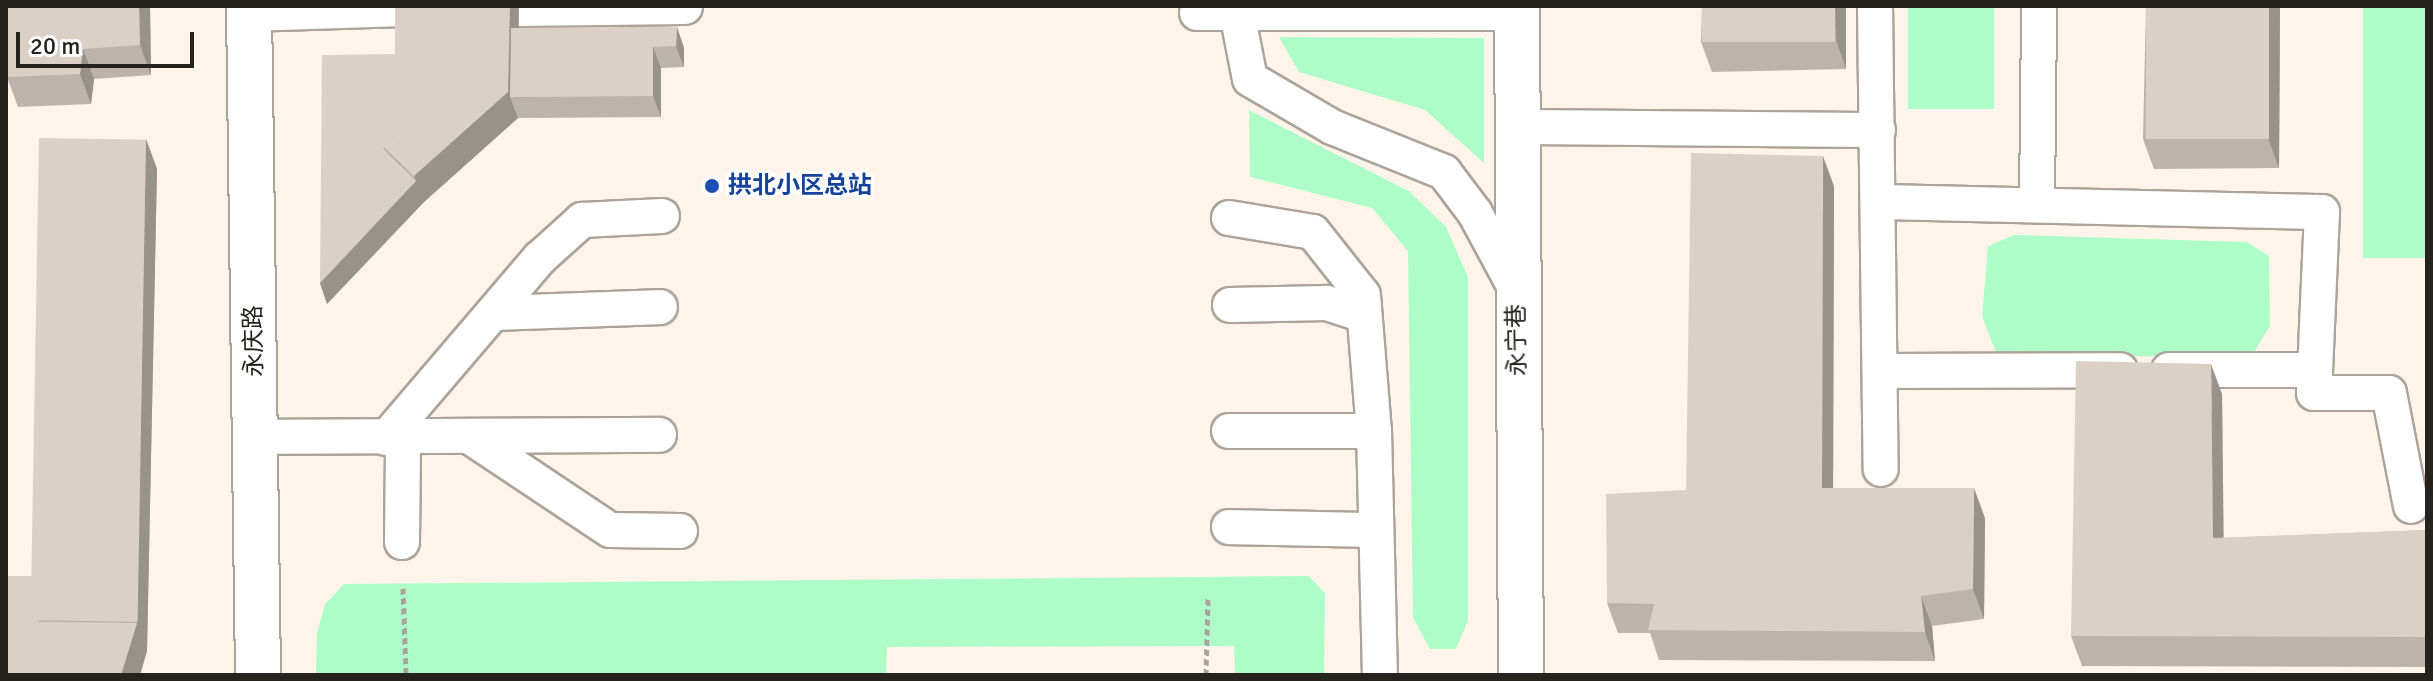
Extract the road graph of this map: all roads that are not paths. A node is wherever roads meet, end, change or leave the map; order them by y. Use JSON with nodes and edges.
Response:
{"nodes":[{"id":1,"x":1875,"y":6,"type":"edge"},
{"id":2,"x":2039,"y":6,"type":"edge"},
{"id":3,"x":685,"y":7,"type":"edge"},
{"id":4,"x":403,"y":9,"type":"edge"},
{"id":5,"x":519,"y":9,"type":"dead end"},
{"id":6,"x":249,"y":10,"type":"edge"},
{"id":7,"x":1517,"y":10,"type":"edge"},
{"id":8,"x":1197,"y":13,"type":"dead end"},
{"id":9,"x":1237,"y":13,"type":"junction"},
{"id":10,"x":1515,"y":127,"type":"junction"},
{"id":11,"x":1878,"y":130,"type":"junction"},
{"id":12,"x":1879,"y":202,"type":"junction"},
{"id":13,"x":2037,"y":205,"type":"junction"},
{"id":14,"x":662,"y":216,"type":"dead end"},
{"id":15,"x":1229,"y":218,"type":"dead end"},
{"id":16,"x":1516,"y":289,"type":"junction"},
{"id":17,"x":1230,"y":305,"type":"dead end"},
{"id":18,"x":660,"y":307,"type":"dead end"},
{"id":19,"x":497,"y":313,"type":"junction"},
{"id":20,"x":1364,"y":315,"type":"junction"},
{"id":21,"x":2315,"y":370,"type":"junction"},
{"id":22,"x":1880,"y":371,"type":"junction"},
{"id":23,"x":1229,"y":431,"type":"dead end"},
{"id":24,"x":1374,"y":431,"type":"junction"},
{"id":25,"x":659,"y":435,"type":"dead end"},
{"id":26,"x":255,"y":437,"type":"junction"},
{"id":27,"x":394,"y":438,"type":"junction"},
{"id":28,"x":472,"y":438,"type":"junction"},
{"id":29,"x":1881,"y":469,"type":"dead end"},
{"id":30,"x":2411,"y":506,"type":"dead end"},
{"id":31,"x":1229,"y":527,"type":"dead end"},
{"id":32,"x":1373,"y":530,"type":"junction"},
{"id":33,"x":680,"y":531,"type":"dead end"},
{"id":34,"x":402,"y":542,"type":"road end"},
{"id":35,"x":258,"y":675,"type":"edge"},
{"id":36,"x":1380,"y":675,"type":"edge"},
{"id":37,"x":1521,"y":675,"type":"edge"}],
"edges":[{"from":1,"to":11,"type":"lane"},
{"from":2,"to":13,"type":"lane"},
{"from":3,"to":5,"type":"lane"},
{"from":4,"to":6,"type":"lane"},
{"from":6,"to":26,"type":"street","name":"永庆路"},
{"from":7,"to":9,"type":"lane"},
{"from":7,"to":10,"type":"street","name":"永宁巷"},
{"from":8,"to":9,"type":"lane"},
{"from":9,"to":16,"type":"lane"},
{"from":10,"to":11,"type":"lane"},
{"from":10,"to":16,"type":"street","name":"永宁巷"},
{"from":11,"to":12,"type":"lane"},
{"from":12,"to":13,"type":"lane"},
{"from":12,"to":22,"type":"lane"},
{"from":13,"to":21,"type":"lane"},
{"from":14,"to":19,"type":"lane"},
{"from":15,"to":20,"type":"lane"},
{"from":16,"to":37,"type":"street","name":"永宁巷"},
{"from":17,"to":20,"type":"lane"},
{"from":18,"to":19,"type":"lane"},
{"from":19,"to":27,"type":"lane"},
{"from":20,"to":24,"type":"lane"},
{"from":21,"to":22,"type":"lane"},
{"from":21,"to":30,"type":"lane"},
{"from":22,"to":29,"type":"lane"},
{"from":23,"to":24,"type":"lane"},
{"from":24,"to":32,"type":"lane"},
{"from":25,"to":28,"type":"lane"},
{"from":26,"to":27,"type":"lane"},
{"from":26,"to":35,"type":"street","name":"永庆路"},
{"from":27,"to":28,"type":"lane"},
{"from":27,"to":34,"type":"lane"},
{"from":28,"to":33,"type":"lane"},
{"from":31,"to":32,"type":"lane"},
{"from":32,"to":36,"type":"lane"}]}
